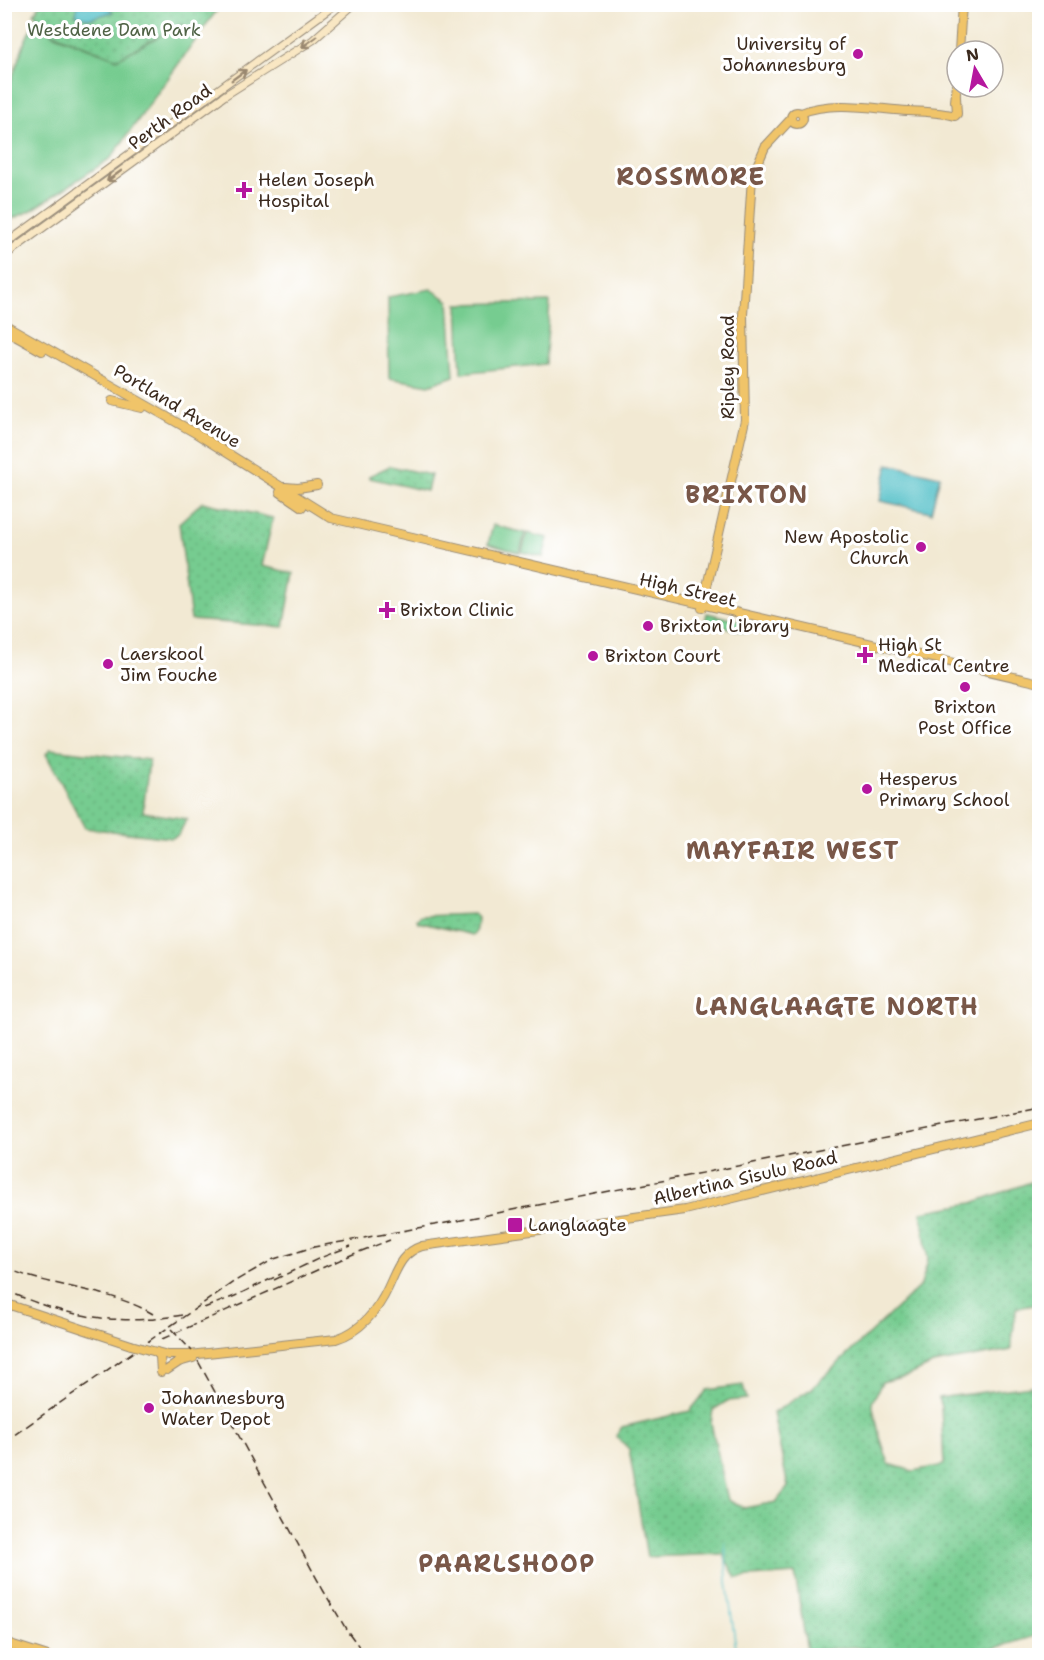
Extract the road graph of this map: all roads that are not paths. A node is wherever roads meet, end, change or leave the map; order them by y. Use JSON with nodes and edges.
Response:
{"nodes":[{"id":1,"x":336,"y":4,"type":"edge"},
{"id":2,"x":354,"y":4,"type":"edge"},
{"id":3,"x":962,"y":4,"type":"edge"},
{"id":4,"x":960,"y":39,"type":"edge"},
{"id":5,"x":956,"y":99,"type":"edge"},
{"id":6,"x":4,"y":246,"type":"edge"},
{"id":7,"x":4,"y":256,"type":"edge"},
{"id":8,"x":4,"y":324,"type":"edge"},
{"id":9,"x":4,"y":330,"type":"edge"},
{"id":10,"x":112,"y":401,"type":"dead end"},
{"id":11,"x":142,"y":408,"type":"junction"},
{"id":12,"x":267,"y":479,"type":"junction"},
{"id":13,"x":317,"y":485,"type":"dead end"},
{"id":14,"x":331,"y":520,"type":"junction"},
{"id":15,"x":702,"y":606,"type":"junction"},
{"id":16,"x":1040,"y":685,"type":"edge"},
{"id":17,"x":1040,"y":1123,"type":"edge"},
{"id":18,"x":4,"y":1303,"type":"edge"},
{"id":19,"x":232,"y":1350,"type":"junction"},
{"id":20,"x":152,"y":1351,"type":"junction"},
{"id":21,"x":4,"y":1642,"type":"edge"},
{"id":22,"x":4,"y":1650,"type":"edge"},
{"id":23,"x":23,"y":1656,"type":"edge"},
{"id":24,"x":48,"y":1656,"type":"edge"}],
"edges":[{"from":6,"to":1,"type":"main road","name":"Perth Road","one_way":true},
{"from":2,"to":7,"type":"main road","name":"Perth Road","one_way":true},
{"from":3,"to":4,"type":"main road"},
{"from":5,"to":15,"type":"main road","name":"Ripley Road"},
{"from":8,"to":12,"type":"main road","name":"Portland Avenue"},
{"from":9,"to":11,"type":"main road","name":"Portland Avenue"},
{"from":10,"to":11,"type":"main road"},
{"from":11,"to":14,"type":"main road","name":"Portland Avenue"},
{"from":12,"to":13,"type":"main road"},
{"from":12,"to":14,"type":"main road","name":"Portland Avenue"},
{"from":14,"to":15,"type":"main road","name":"High Street"},
{"from":15,"to":16,"type":"main road","name":"High Street"},
{"from":17,"to":19,"type":"main road","name":"Albertina Sisulu Road"},
{"from":18,"to":20,"type":"main road","name":"Albertina Sisulu Road","bridge":true},
{"from":19,"to":20,"type":"main road","name":"Albertina Sisulu Road"},
{"from":19,"to":20,"type":"main road"},
{"from":21,"to":24,"type":"main road"},
{"from":22,"to":23,"type":"main road"}]}
